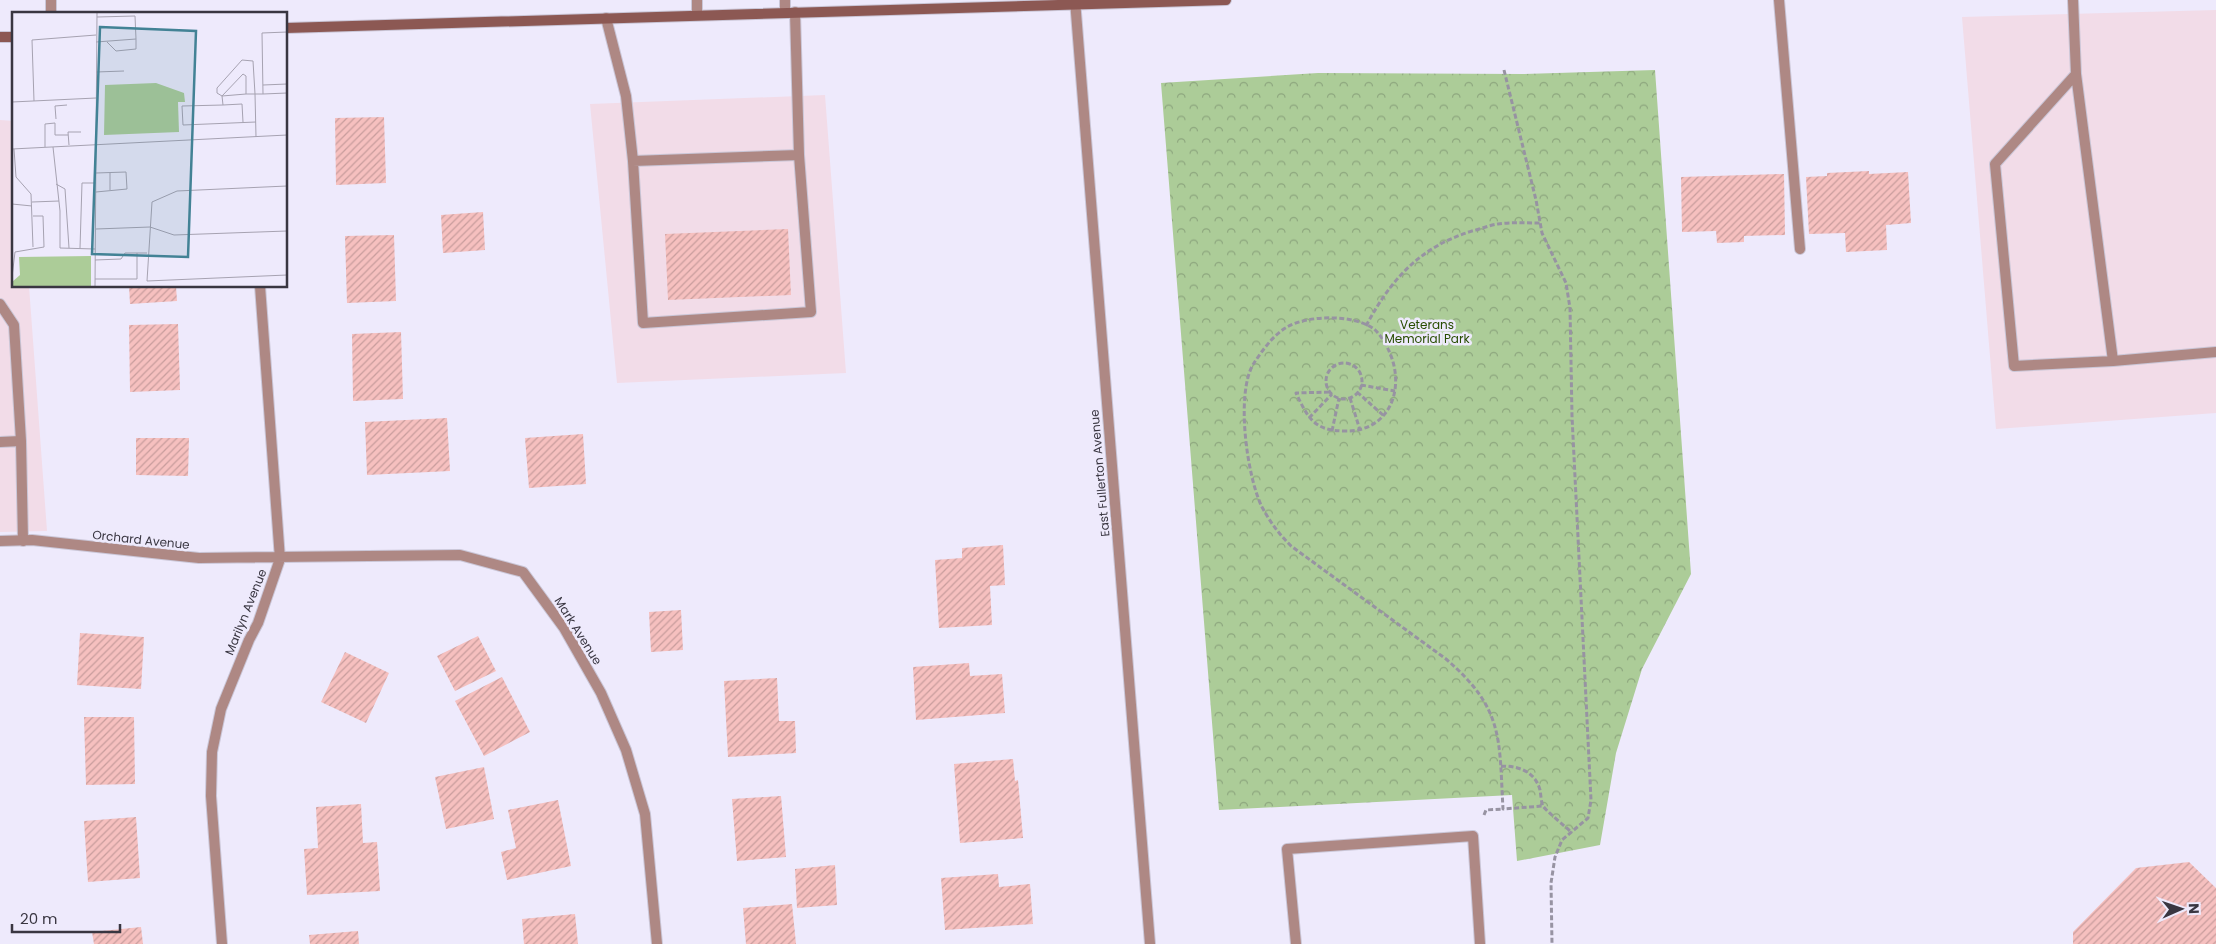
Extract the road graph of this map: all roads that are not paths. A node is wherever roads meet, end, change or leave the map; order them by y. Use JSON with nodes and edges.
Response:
{"nodes":[{"id":1,"x":697,"y":0,"type":"edge"},
{"id":2,"x":785,"y":0,"type":"edge"},
{"id":3,"x":1226,"y":0,"type":"edge"},
{"id":4,"x":1779,"y":0,"type":"edge"},
{"id":5,"x":2073,"y":0,"type":"edge"},
{"id":6,"x":1075,"y":3,"type":"edge"},
{"id":7,"x":932,"y":4,"type":"edge"},
{"id":8,"x":790,"y":13,"type":"junction"},
{"id":9,"x":697,"y":15,"type":"junction"},
{"id":10,"x":606,"y":18,"type":"junction"},
{"id":11,"x":288,"y":28,"type":"edge"},
{"id":12,"x":2076,"y":74,"type":"junction"},
{"id":13,"x":799,"y":155,"type":"junction"},
{"id":14,"x":633,"y":162,"type":"junction"},
{"id":15,"x":1800,"y":250,"type":"dead end"},
{"id":16,"x":260,"y":288,"type":"edge"},
{"id":17,"x":0,"y":304,"type":"edge"},
{"id":18,"x":2216,"y":352,"type":"edge"},
{"id":19,"x":2113,"y":361,"type":"junction"},
{"id":20,"x":22,"y":441,"type":"junction"},
{"id":21,"x":0,"y":442,"type":"edge"},
{"id":22,"x":23,"y":541,"type":"junction"},
{"id":23,"x":0,"y":542,"type":"edge"},
{"id":24,"x":280,"y":559,"type":"junction"},
{"id":25,"x":222,"y":944,"type":"edge"},
{"id":26,"x":657,"y":944,"type":"edge"},
{"id":27,"x":1150,"y":944,"type":"edge"},
{"id":28,"x":1296,"y":944,"type":"edge"},
{"id":29,"x":1480,"y":944,"type":"edge"}],
"edges":[{"from":1,"to":9,"type":"street"},
{"from":2,"to":8,"type":"street"},
{"from":3,"to":6,"type":"main road"},
{"from":4,"to":15,"type":"street"},
{"from":5,"to":12,"type":"street"},
{"from":6,"to":7,"type":"main road"},
{"from":6,"to":27,"type":"street","name":"East Fullerton Avenue"},
{"from":7,"to":8,"type":"main road"},
{"from":8,"to":9,"type":"main road"},
{"from":8,"to":13,"type":"street"},
{"from":9,"to":10,"type":"main road"},
{"from":10,"to":11,"type":"main road"},
{"from":10,"to":14,"type":"street"},
{"from":12,"to":19,"type":"street"},
{"from":12,"to":19,"type":"street"},
{"from":13,"to":14,"type":"street"},
{"from":13,"to":14,"type":"street"},
{"from":16,"to":24,"type":"street","name":"Marilyn Avenue"},
{"from":17,"to":20,"type":"street"},
{"from":18,"to":19,"type":"street"},
{"from":20,"to":21,"type":"street"},
{"from":20,"to":22,"type":"street"},
{"from":22,"to":23,"type":"street","name":"Orchard Avenue"},
{"from":22,"to":24,"type":"street","name":"Orchard Avenue"},
{"from":24,"to":25,"type":"street","name":"Marilyn Avenue"},
{"from":24,"to":26,"type":"street","name":"Mark Avenue"},
{"from":28,"to":29,"type":"street"}]}
